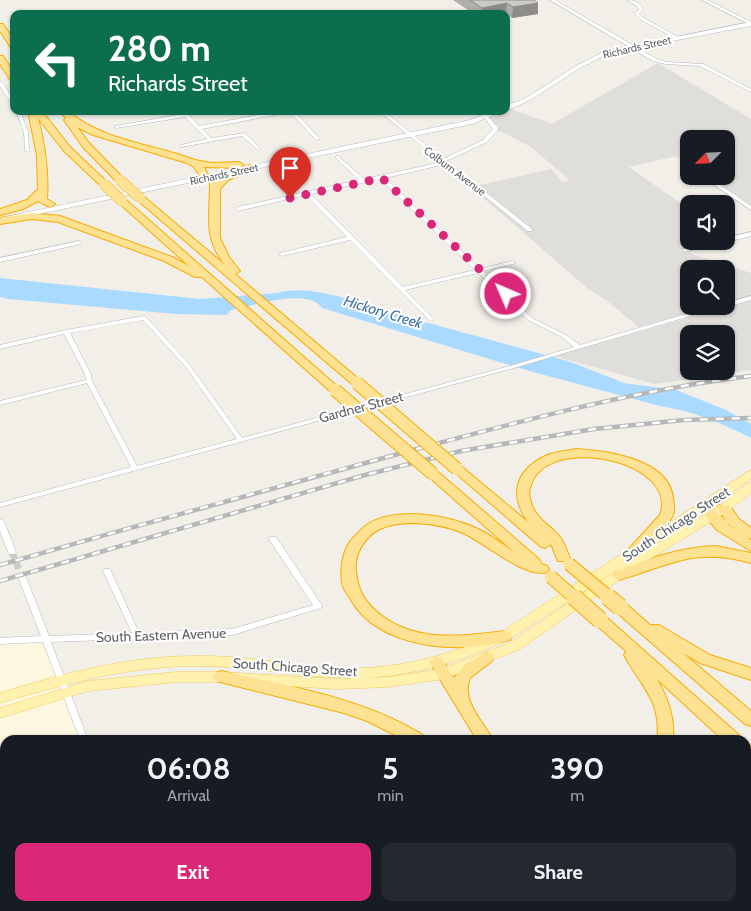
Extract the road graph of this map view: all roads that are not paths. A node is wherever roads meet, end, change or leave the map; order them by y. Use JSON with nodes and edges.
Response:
{"nodes":[{"id":1,"x":553,"y":0,"type":"edge"},
{"id":2,"x":629,"y":0,"type":"edge"},
{"id":3,"x":704,"y":0,"type":"edge"},
{"id":4,"x":751,"y":24,"type":"edge"},
{"id":5,"x":0,"y":26,"type":"edge"},
{"id":6,"x":677,"y":38,"type":"junction"},
{"id":7,"x":10,"y":40,"type":"edge"},
{"id":8,"x":632,"y":47,"type":"junction"},
{"id":9,"x":0,"y":58,"type":"edge"},
{"id":10,"x":10,"y":73,"type":"edge"},
{"id":11,"x":0,"y":83,"type":"edge"},
{"id":12,"x":751,"y":91,"type":"edge"},
{"id":13,"x":10,"y":98,"type":"edge"},
{"id":14,"x":510,"y":104,"type":"edge"},
{"id":15,"x":515,"y":105,"type":"junction"},
{"id":16,"x":510,"y":107,"type":"edge"},
{"id":17,"x":20,"y":115,"type":"edge"},
{"id":18,"x":33,"y":115,"type":"edge"},
{"id":19,"x":40,"y":115,"type":"edge"},
{"id":20,"x":65,"y":115,"type":"edge"},
{"id":21,"x":67,"y":115,"type":"edge"},
{"id":22,"x":175,"y":115,"type":"edge"},
{"id":23,"x":186,"y":115,"type":"edge"},
{"id":24,"x":268,"y":115,"type":"edge"},
{"id":25,"x":294,"y":115,"type":"edge"},
{"id":26,"x":386,"y":115,"type":"edge"},
{"id":27,"x":489,"y":115,"type":"edge"},
{"id":28,"x":481,"y":118,"type":"junction"},
{"id":29,"x":116,"y":128,"type":"dead end"},
{"id":30,"x":198,"y":128,"type":"junction"},
{"id":31,"x":407,"y":133,"type":"junction"},
{"id":32,"x":318,"y":139,"type":"dead end"},
{"id":33,"x":210,"y":140,"type":"junction"},
{"id":34,"x":183,"y":146,"type":"dead end"},
{"id":35,"x":258,"y":149,"type":"dead end"},
{"id":36,"x":28,"y":152,"type":"dead end"},
{"id":37,"x":338,"y":157,"type":"dead end"},
{"id":38,"x":190,"y":161,"type":"junction"},
{"id":39,"x":445,"y":161,"type":"junction"},
{"id":40,"x":239,"y":165,"type":"junction"},
{"id":41,"x":250,"y":168,"type":"junction"},
{"id":42,"x":205,"y":175,"type":"junction"},
{"id":43,"x":382,"y":178,"type":"junction"},
{"id":44,"x":364,"y":182,"type":"junction"},
{"id":45,"x":716,"y":185,"type":"edge"},
{"id":46,"x":44,"y":188,"type":"junction"},
{"id":47,"x":215,"y":189,"type":"junction"},
{"id":48,"x":308,"y":194,"type":"junction"},
{"id":49,"x":52,"y":207,"type":"junction"},
{"id":50,"x":751,"y":208,"type":"edge"},
{"id":51,"x":238,"y":209,"type":"dead end"},
{"id":52,"x":0,"y":213,"type":"edge"},
{"id":53,"x":60,"y":219,"type":"junction"},
{"id":54,"x":0,"y":221,"type":"edge"},
{"id":55,"x":530,"y":230,"type":"dead end"},
{"id":56,"x":751,"y":234,"type":"edge"},
{"id":57,"x":350,"y":238,"type":"junction"},
{"id":58,"x":735,"y":238,"type":"edge"},
{"id":59,"x":79,"y":243,"type":"dead end"},
{"id":60,"x":282,"y":254,"type":"dead end"},
{"id":61,"x":0,"y":260,"type":"edge"},
{"id":62,"x":512,"y":263,"type":"dead end"},
{"id":63,"x":481,"y":270,"type":"junction"},
{"id":64,"x":240,"y":282,"type":"junction"},
{"id":65,"x":216,"y":285,"type":"junction"},
{"id":66,"x":401,"y":289,"type":"junction"},
{"id":67,"x":751,"y":298,"type":"edge"},
{"id":68,"x":735,"y":302,"type":"edge"},
{"id":69,"x":690,"y":315,"type":"edge"},
{"id":70,"x":431,"y":319,"type":"dead end"},
{"id":71,"x":66,"y":332,"type":"junction"},
{"id":72,"x":0,"y":347,"type":"edge"},
{"id":73,"x":578,"y":347,"type":"junction"},
{"id":74,"x":89,"y":381,"type":"junction"},
{"id":75,"x":0,"y":403,"type":"edge"},
{"id":76,"x":240,"y":439,"type":"junction"},
{"id":77,"x":135,"y":468,"type":"junction"},
{"id":78,"x":751,"y":474,"type":"edge"},
{"id":79,"x":751,"y":488,"type":"edge"},
{"id":80,"x":0,"y":504,"type":"edge"},
{"id":81,"x":724,"y":508,"type":"junction"},
{"id":82,"x":707,"y":511,"type":"junction"},
{"id":83,"x":0,"y":521,"type":"edge"},
{"id":84,"x":751,"y":534,"type":"edge"},
{"id":85,"x":273,"y":538,"type":"dead end"},
{"id":86,"x":751,"y":546,"type":"edge"},
{"id":87,"x":12,"y":552,"type":"tunnel mouth"},
{"id":88,"x":632,"y":553,"type":"junction"},
{"id":89,"x":751,"y":558,"type":"edge"},
{"id":90,"x":566,"y":561,"type":"junction"},
{"id":91,"x":108,"y":571,"type":"dead end"},
{"id":92,"x":546,"y":573,"type":"junction"},
{"id":93,"x":619,"y":575,"type":"junction"},
{"id":94,"x":22,"y":578,"type":"tunnel mouth"},
{"id":95,"x":624,"y":610,"type":"junction"},
{"id":96,"x":137,"y":636,"type":"junction"},
{"id":97,"x":505,"y":636,"type":"junction"},
{"id":98,"x":618,"y":636,"type":"junction"},
{"id":99,"x":46,"y":639,"type":"junction"},
{"id":100,"x":0,"y":641,"type":"edge"},
{"id":101,"x":487,"y":658,"type":"junction"},
{"id":102,"x":440,"y":668,"type":"junction"},
{"id":103,"x":751,"y":674,"type":"edge"},
{"id":104,"x":221,"y":676,"type":"junction"},
{"id":105,"x":63,"y":685,"type":"junction"},
{"id":106,"x":0,"y":698,"type":"edge"},
{"id":107,"x":464,"y":707,"type":"junction"},
{"id":108,"x":0,"y":713,"type":"edge"},
{"id":109,"x":751,"y":720,"type":"edge"},
{"id":110,"x":82,"y":735,"type":"edge"},
{"id":111,"x":409,"y":735,"type":"edge"},
{"id":112,"x":483,"y":735,"type":"edge"},
{"id":113,"x":665,"y":735,"type":"edge"},
{"id":114,"x":728,"y":735,"type":"edge"}],
"edges":[{"from":1,"to":8,"type":"street"},
{"from":2,"to":6,"type":"street"},
{"from":3,"to":4,"type":"street"},
{"from":4,"to":6,"type":"street","name":"Richards Street"},
{"from":5,"to":7,"type":"highway"},
{"from":6,"to":8,"type":"street","name":"Richards Street"},
{"from":8,"to":12,"type":"street"},
{"from":8,"to":15,"type":"street","name":"Richards Street"},
{"from":9,"to":10,"type":"highway"},
{"from":11,"to":13,"type":"street"},
{"from":14,"to":15,"type":"street"},
{"from":15,"to":16,"type":"street","name":"Richards Street"},
{"from":17,"to":36,"type":"street"},
{"from":18,"to":46,"type":"highway"},
{"from":19,"to":65,"type":"highway","bridge":true},
{"from":20,"to":64,"type":"highway","bridge":true},
{"from":21,"to":38,"type":"highway"},
{"from":22,"to":29,"type":"street"},
{"from":23,"to":30,"type":"street"},
{"from":24,"to":30,"type":"street"},
{"from":25,"to":32,"type":"street"},
{"from":26,"to":31,"type":"street","name":"Colburn Avenue"},
{"from":27,"to":28,"type":"street","name":"Richards Street"},
{"from":28,"to":31,"type":"street","name":"Richards Street"},
{"from":28,"to":39,"type":"street"},
{"from":30,"to":33,"type":"street"},
{"from":31,"to":39,"type":"street","name":"Colburn Avenue"},
{"from":31,"to":40,"type":"street","name":"Richards Street"},
{"from":31,"to":41,"type":"street","name":"Richards Street"},
{"from":33,"to":34,"type":"street"},
{"from":33,"to":35,"type":"street"},
{"from":37,"to":44,"type":"street"},
{"from":38,"to":40,"type":"highway"},
{"from":38,"to":42,"type":"highway"},
{"from":39,"to":43,"type":"street"},
{"from":39,"to":55,"type":"street","name":"Colburn Avenue"},
{"from":40,"to":42,"type":"street","name":"Richards Street"},
{"from":41,"to":42,"type":"street","name":"Richards Street"},
{"from":41,"to":47,"type":"highway"},
{"from":42,"to":47,"type":"highway"},
{"from":42,"to":49,"type":"street","name":"Richards Street"},
{"from":43,"to":44,"type":"street"},
{"from":43,"to":63,"type":"street"},
{"from":44,"to":48,"type":"street"},
{"from":45,"to":50,"type":"street"},
{"from":46,"to":49,"type":"highway"},
{"from":46,"to":52,"type":"highway"},
{"from":47,"to":64,"type":"highway"},
{"from":48,"to":51,"type":"street"},
{"from":48,"to":57,"type":"street"},
{"from":49,"to":52,"type":"street","name":"Richards Street"},
{"from":49,"to":53,"type":"highway"},
{"from":49,"to":54,"type":"street","name":"Richards Street"},
{"from":53,"to":54,"type":"highway"},
{"from":53,"to":65,"type":"highway"},
{"from":56,"to":58,"type":"street"},
{"from":57,"to":60,"type":"street"},
{"from":57,"to":66,"type":"street"},
{"from":59,"to":61,"type":"street"},
{"from":62,"to":63,"type":"street"},
{"from":63,"to":66,"type":"street"},
{"from":63,"to":73,"type":"street"},
{"from":64,"to":90,"type":"highway","bridge":true},
{"from":65,"to":92,"type":"highway","bridge":true},
{"from":66,"to":70,"type":"street"},
{"from":67,"to":68,"type":"street"},
{"from":69,"to":73,"type":"street","name":"Gardner Street"},
{"from":71,"to":72,"type":"street"},
{"from":71,"to":74,"type":"street"},
{"from":71,"to":76,"type":"street"},
{"from":73,"to":76,"type":"street","name":"Gardner Street"},
{"from":74,"to":75,"type":"street"},
{"from":74,"to":77,"type":"street"},
{"from":76,"to":77,"type":"street","name":"Gardner Street"},
{"from":77,"to":80,"type":"street","name":"Gardner Street"},
{"from":78,"to":82,"type":"main road","name":"South Chicago Street"},
{"from":79,"to":81,"type":"main road","name":"South Chicago Street"},
{"from":81,"to":82,"type":"main road","name":"South Chicago Street"},
{"from":81,"to":84,"type":"highway"},
{"from":82,"to":86,"type":"highway"},
{"from":82,"to":88,"type":"main road","name":"South Chicago Street"},
{"from":82,"to":93,"type":"main road","name":"South Chicago Street"},
{"from":83,"to":87,"type":"street"},
{"from":85,"to":96,"type":"street","name":"South Eastern Avenue"},
{"from":88,"to":90,"type":"highway"},
{"from":88,"to":97,"type":"main road","name":"South Chicago Street"},
{"from":89,"to":93,"type":"highway"},
{"from":90,"to":95,"type":"highway","bridge":true},
{"from":91,"to":96,"type":"street"},
{"from":92,"to":97,"type":"highway"},
{"from":92,"to":98,"type":"highway","bridge":true},
{"from":93,"to":101,"type":"main road","name":"South Chicago Street"},
{"from":94,"to":99,"type":"street"},
{"from":95,"to":103,"type":"highway"},
{"from":95,"to":109,"type":"highway"},
{"from":96,"to":99,"type":"street","name":"South Eastern Avenue"},
{"from":97,"to":102,"type":"main road","name":"South Chicago Street"},
{"from":98,"to":113,"type":"highway"},
{"from":98,"to":114,"type":"highway"},
{"from":99,"to":100,"type":"street","name":"South Eastern Avenue"},
{"from":99,"to":105,"type":"street"},
{"from":101,"to":102,"type":"main road","name":"South Chicago Street"},
{"from":101,"to":107,"type":"highway"},
{"from":102,"to":104,"type":"main road","name":"South Chicago Street"},
{"from":102,"to":105,"type":"main road","name":"South Chicago Street"},
{"from":102,"to":107,"type":"highway"},
{"from":104,"to":105,"type":"main road","name":"South Chicago Street"},
{"from":104,"to":111,"type":"highway"},
{"from":105,"to":106,"type":"main road","name":"South Chicago Street"},
{"from":105,"to":108,"type":"main road","name":"South Chicago Street"},
{"from":105,"to":110,"type":"street"},
{"from":107,"to":112,"type":"highway"}]}
